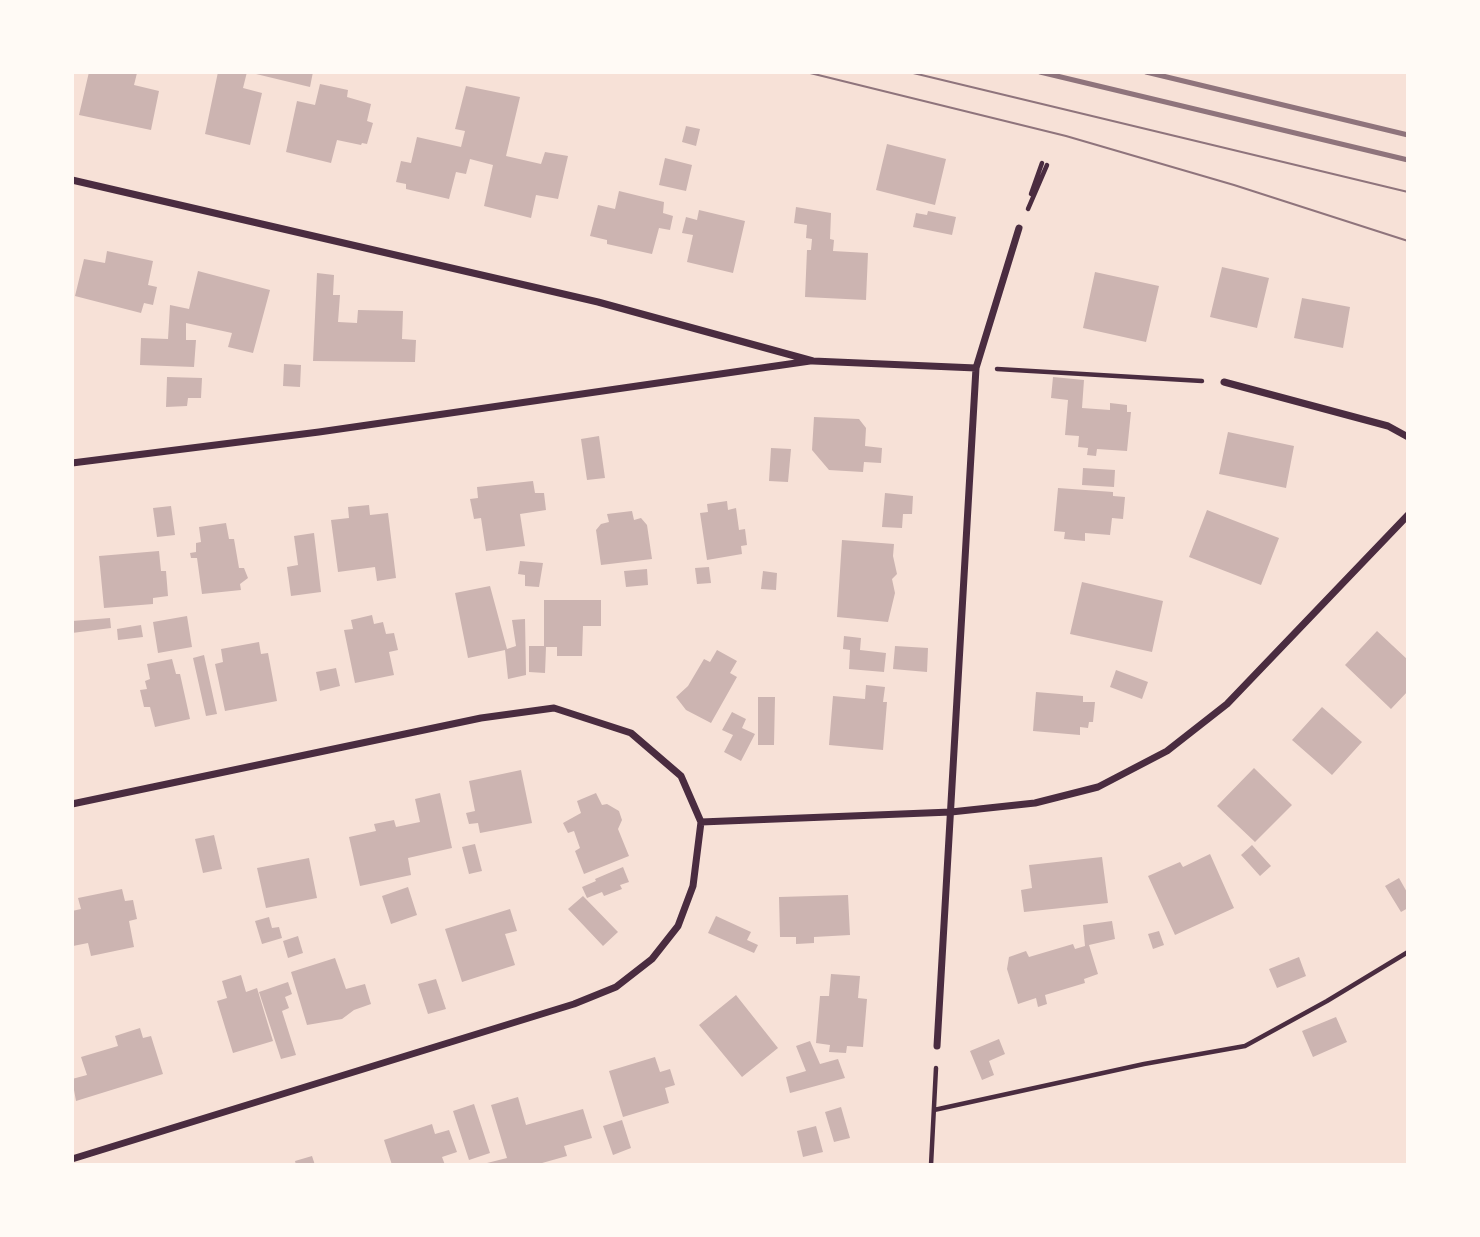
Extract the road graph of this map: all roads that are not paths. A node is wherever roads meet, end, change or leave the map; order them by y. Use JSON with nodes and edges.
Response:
{"nodes":[{"id":1,"x":72,"y":180,"type":"edge"},
{"id":2,"x":1019,"y":228,"type":"road end"},
{"id":3,"x":813,"y":361,"type":"junction"},
{"id":4,"x":976,"y":368,"type":"junction"},
{"id":5,"x":1224,"y":382,"type":"road end"},
{"id":6,"x":1408,"y":437,"type":"edge"},
{"id":7,"x":72,"y":463,"type":"edge"},
{"id":8,"x":1408,"y":515,"type":"edge"},
{"id":9,"x":72,"y":804,"type":"edge"},
{"id":10,"x":950,"y":812,"type":"junction"},
{"id":11,"x":701,"y":822,"type":"junction"},
{"id":12,"x":937,"y":1046,"type":"road end"},
{"id":13,"x":72,"y":1159,"type":"edge"}],
"edges":[{"from":1,"to":3,"type":"street"},
{"from":2,"to":4,"type":"street"},
{"from":3,"to":4,"type":"street"},
{"from":3,"to":7,"type":"street"},
{"from":4,"to":10,"type":"street"},
{"from":5,"to":6,"type":"street"},
{"from":8,"to":10,"type":"street"},
{"from":9,"to":11,"type":"street"},
{"from":10,"to":11,"type":"street"},
{"from":10,"to":12,"type":"street"},
{"from":11,"to":13,"type":"street"}]}
